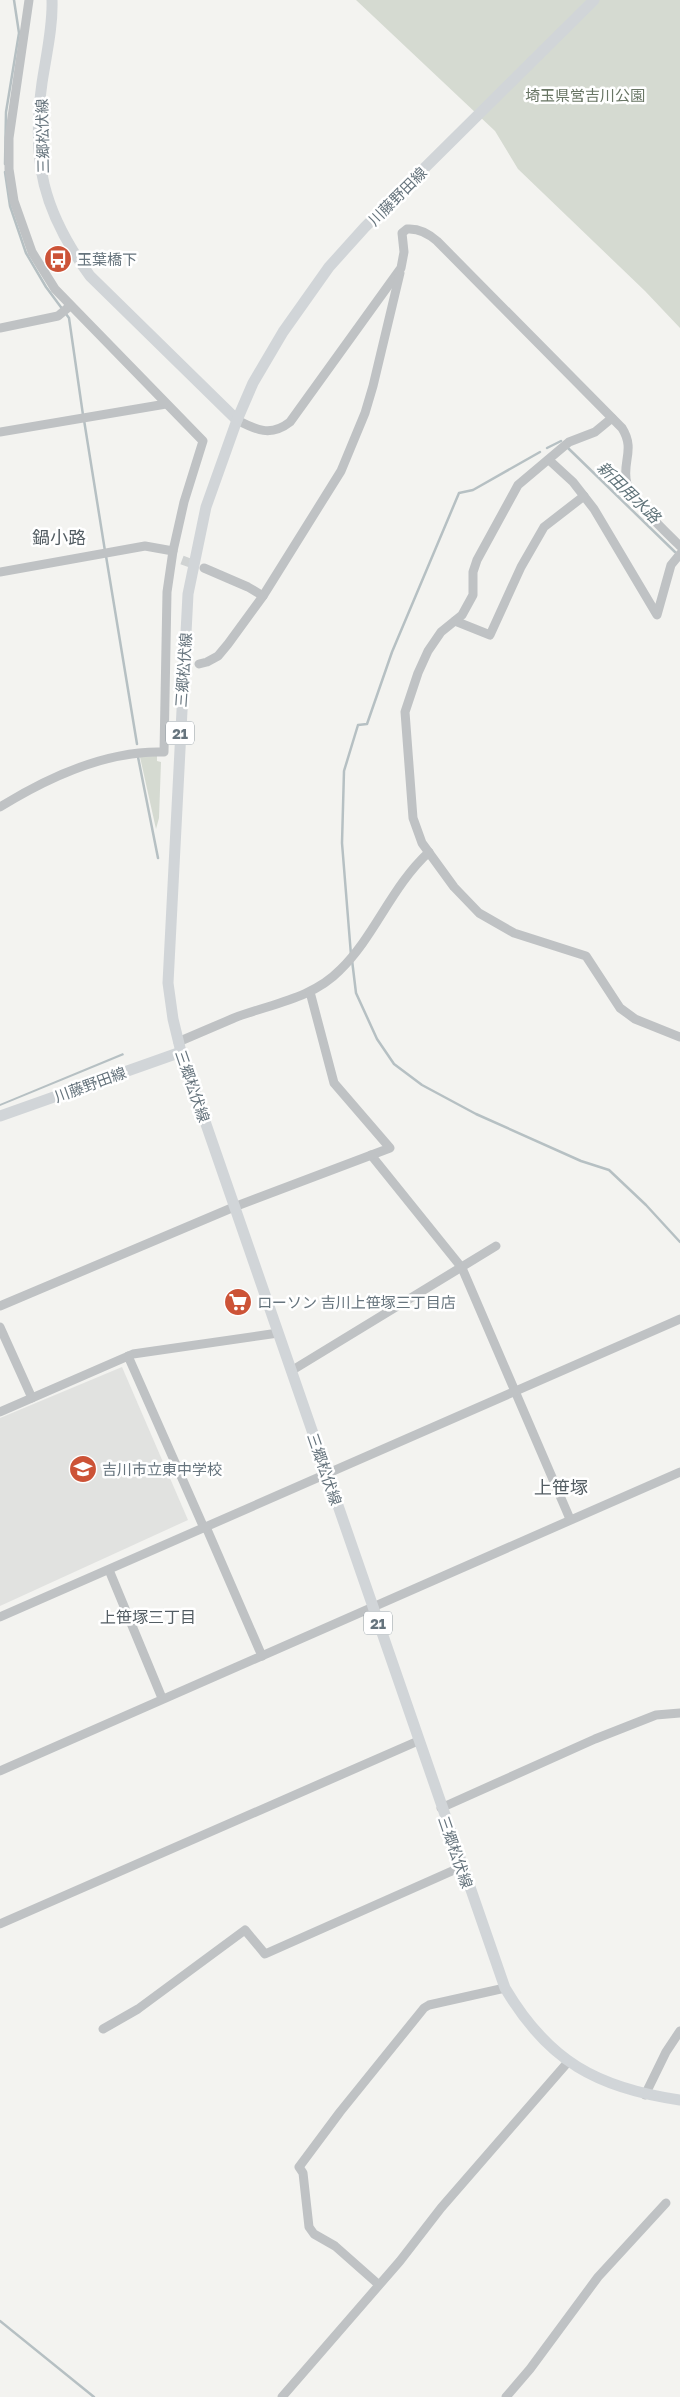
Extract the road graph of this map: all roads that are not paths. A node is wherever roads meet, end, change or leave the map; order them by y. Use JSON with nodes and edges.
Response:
{"nodes":[{"id":1,"x":29,"y":0,"type":"edge"},
{"id":2,"x":52,"y":0,"type":"edge"},
{"id":3,"x":594,"y":0,"type":"edge"},
{"id":4,"x":401,"y":268,"type":"junction"},
{"id":5,"x":70,"y":306,"type":"junction"},
{"id":6,"x":0,"y":328,"type":"edge"},
{"id":7,"x":166,"y":404,"type":"junction"},
{"id":8,"x":612,"y":418,"type":"junction"},
{"id":9,"x":237,"y":420,"type":"junction"},
{"id":10,"x":0,"y":432,"type":"edge"},
{"id":11,"x":549,"y":460,"type":"junction"},
{"id":12,"x":584,"y":496,"type":"junction"},
{"id":13,"x":680,"y":546,"type":"edge"},
{"id":14,"x":172,"y":554,"type":"junction"},
{"id":15,"x":680,"y":554,"type":"edge"},
{"id":16,"x":182,"y":560,"type":"tunnel mouth"},
{"id":17,"x":204,"y":568,"type":"tunnel mouth"},
{"id":18,"x":0,"y":572,"type":"edge"},
{"id":19,"x":263,"y":596,"type":"junction"},
{"id":20,"x":455,"y":621,"type":"junction"},
{"id":21,"x":199,"y":664,"type":"dead end"},
{"id":22,"x":0,"y":807,"type":"edge"},
{"id":23,"x":429,"y":852,"type":"junction"},
{"id":24,"x":310,"y":992,"type":"junction"},
{"id":25,"x":680,"y":1037,"type":"edge"},
{"id":26,"x":179,"y":1047,"type":"junction"},
{"id":27,"x":0,"y":1116,"type":"edge"},
{"id":28,"x":371,"y":1155,"type":"junction"},
{"id":29,"x":234,"y":1206,"type":"junction"},
{"id":30,"x":496,"y":1246,"type":"dead end"},
{"id":31,"x":462,"y":1268,"type":"junction"},
{"id":32,"x":0,"y":1306,"type":"edge"},
{"id":33,"x":680,"y":1319,"type":"edge"},
{"id":34,"x":0,"y":1326,"type":"edge"},
{"id":35,"x":278,"y":1333,"type":"junction"},
{"id":36,"x":128,"y":1356,"type":"junction"},
{"id":37,"x":291,"y":1371,"type":"junction"},
{"id":38,"x":516,"y":1391,"type":"junction"},
{"id":39,"x":32,"y":1398,"type":"junction"},
{"id":40,"x":0,"y":1412,"type":"edge"},
{"id":41,"x":680,"y":1472,"type":"edge"},
{"id":42,"x":327,"y":1474,"type":"junction"},
{"id":43,"x":570,"y":1520,"type":"junction"},
{"id":44,"x":205,"y":1528,"type":"junction"},
{"id":45,"x":109,"y":1570,"type":"junction"},
{"id":46,"x":373,"y":1608,"type":"junction"},
{"id":47,"x":0,"y":1617,"type":"edge"},
{"id":48,"x":262,"y":1656,"type":"junction"},
{"id":49,"x":162,"y":1698,"type":"junction"},
{"id":50,"x":680,"y":1712,"type":"edge"},
{"id":51,"x":418,"y":1741,"type":"junction"},
{"id":52,"x":0,"y":1771,"type":"edge"},
{"id":53,"x":441,"y":1808,"type":"junction"},
{"id":54,"x":461,"y":1867,"type":"junction"},
{"id":55,"x":0,"y":1924,"type":"edge"},
{"id":56,"x":504,"y":1988,"type":"junction"},
{"id":57,"x":102,"y":2029,"type":"dead end"},
{"id":58,"x":680,"y":2032,"type":"edge"},
{"id":59,"x":568,"y":2062,"type":"junction"},
{"id":60,"x":645,"y":2095,"type":"junction"},
{"id":61,"x":680,"y":2100,"type":"edge"},
{"id":62,"x":666,"y":2203,"type":"dead end"},
{"id":63,"x":378,"y":2284,"type":"junction"},
{"id":64,"x":282,"y":2397,"type":"edge"},
{"id":65,"x":506,"y":2397,"type":"edge"}],
"edges":[{"from":1,"to":5,"type":"street"},
{"from":2,"to":9,"type":"main road","name":"三郷松伏線"},
{"from":3,"to":9,"type":"main road","name":"川藤野田線"},
{"from":4,"to":8,"type":"street"},
{"from":4,"to":9,"type":"street"},
{"from":4,"to":19,"type":"street"},
{"from":5,"to":6,"type":"street"},
{"from":5,"to":7,"type":"street"},
{"from":7,"to":10,"type":"street"},
{"from":7,"to":14,"type":"street"},
{"from":8,"to":11,"type":"street"},
{"from":8,"to":13,"type":"street"},
{"from":9,"to":26,"type":"main road","name":"三郷松伏線","number":"21"},
{"from":11,"to":12,"type":"street"},
{"from":11,"to":20,"type":"street"},
{"from":12,"to":15,"type":"street"},
{"from":12,"to":20,"type":"street"},
{"from":14,"to":16,"type":"street"},
{"from":14,"to":18,"type":"street"},
{"from":14,"to":22,"type":"street"},
{"from":17,"to":19,"type":"street"},
{"from":19,"to":21,"type":"street"},
{"from":20,"to":23,"type":"street"},
{"from":23,"to":24,"type":"street"},
{"from":23,"to":25,"type":"street"},
{"from":24,"to":26,"type":"street"},
{"from":24,"to":28,"type":"street"},
{"from":26,"to":27,"type":"main road","name":"川藤野田線"},
{"from":26,"to":29,"type":"main road","name":"三郷松伏線","number":"21"},
{"from":28,"to":29,"type":"street"},
{"from":28,"to":31,"type":"street"},
{"from":29,"to":32,"type":"street"},
{"from":29,"to":35,"type":"main road","name":"三郷松伏線","number":"21"},
{"from":30,"to":31,"type":"street"},
{"from":31,"to":37,"type":"street"},
{"from":31,"to":38,"type":"street"},
{"from":33,"to":38,"type":"street"},
{"from":34,"to":39,"type":"street"},
{"from":35,"to":36,"type":"street"},
{"from":35,"to":37,"type":"main road","name":"三郷松伏線","number":"21"},
{"from":36,"to":39,"type":"street"},
{"from":36,"to":44,"type":"street"},
{"from":37,"to":42,"type":"main road","name":"三郷松伏線","number":"21"},
{"from":38,"to":42,"type":"street"},
{"from":38,"to":43,"type":"street"},
{"from":39,"to":40,"type":"street"},
{"from":41,"to":43,"type":"street"},
{"from":42,"to":44,"type":"street"},
{"from":42,"to":46,"type":"main road","name":"三郷松伏線","number":"21"},
{"from":43,"to":46,"type":"street"},
{"from":44,"to":45,"type":"street"},
{"from":44,"to":48,"type":"street"},
{"from":45,"to":47,"type":"street"},
{"from":45,"to":49,"type":"street"},
{"from":46,"to":48,"type":"street"},
{"from":46,"to":51,"type":"main road","name":"三郷松伏線","number":"21"},
{"from":48,"to":49,"type":"street"},
{"from":49,"to":52,"type":"street"},
{"from":50,"to":53,"type":"street"},
{"from":51,"to":53,"type":"main road","name":"三郷松伏線","number":"21"},
{"from":51,"to":55,"type":"street"},
{"from":53,"to":54,"type":"main road","name":"三郷松伏線","number":"21"},
{"from":54,"to":56,"type":"main road","name":"三郷松伏線","number":"21"},
{"from":54,"to":57,"type":"street"},
{"from":56,"to":59,"type":"main road","name":"三郷松伏線","number":"21"},
{"from":56,"to":63,"type":"street"},
{"from":58,"to":60,"type":"street"},
{"from":59,"to":60,"type":"main road","name":"三郷松伏線","number":"21"},
{"from":59,"to":63,"type":"street"},
{"from":60,"to":61,"type":"main road","name":"三郷松伏線","number":"21"},
{"from":62,"to":65,"type":"street"},
{"from":63,"to":64,"type":"street"}]}
